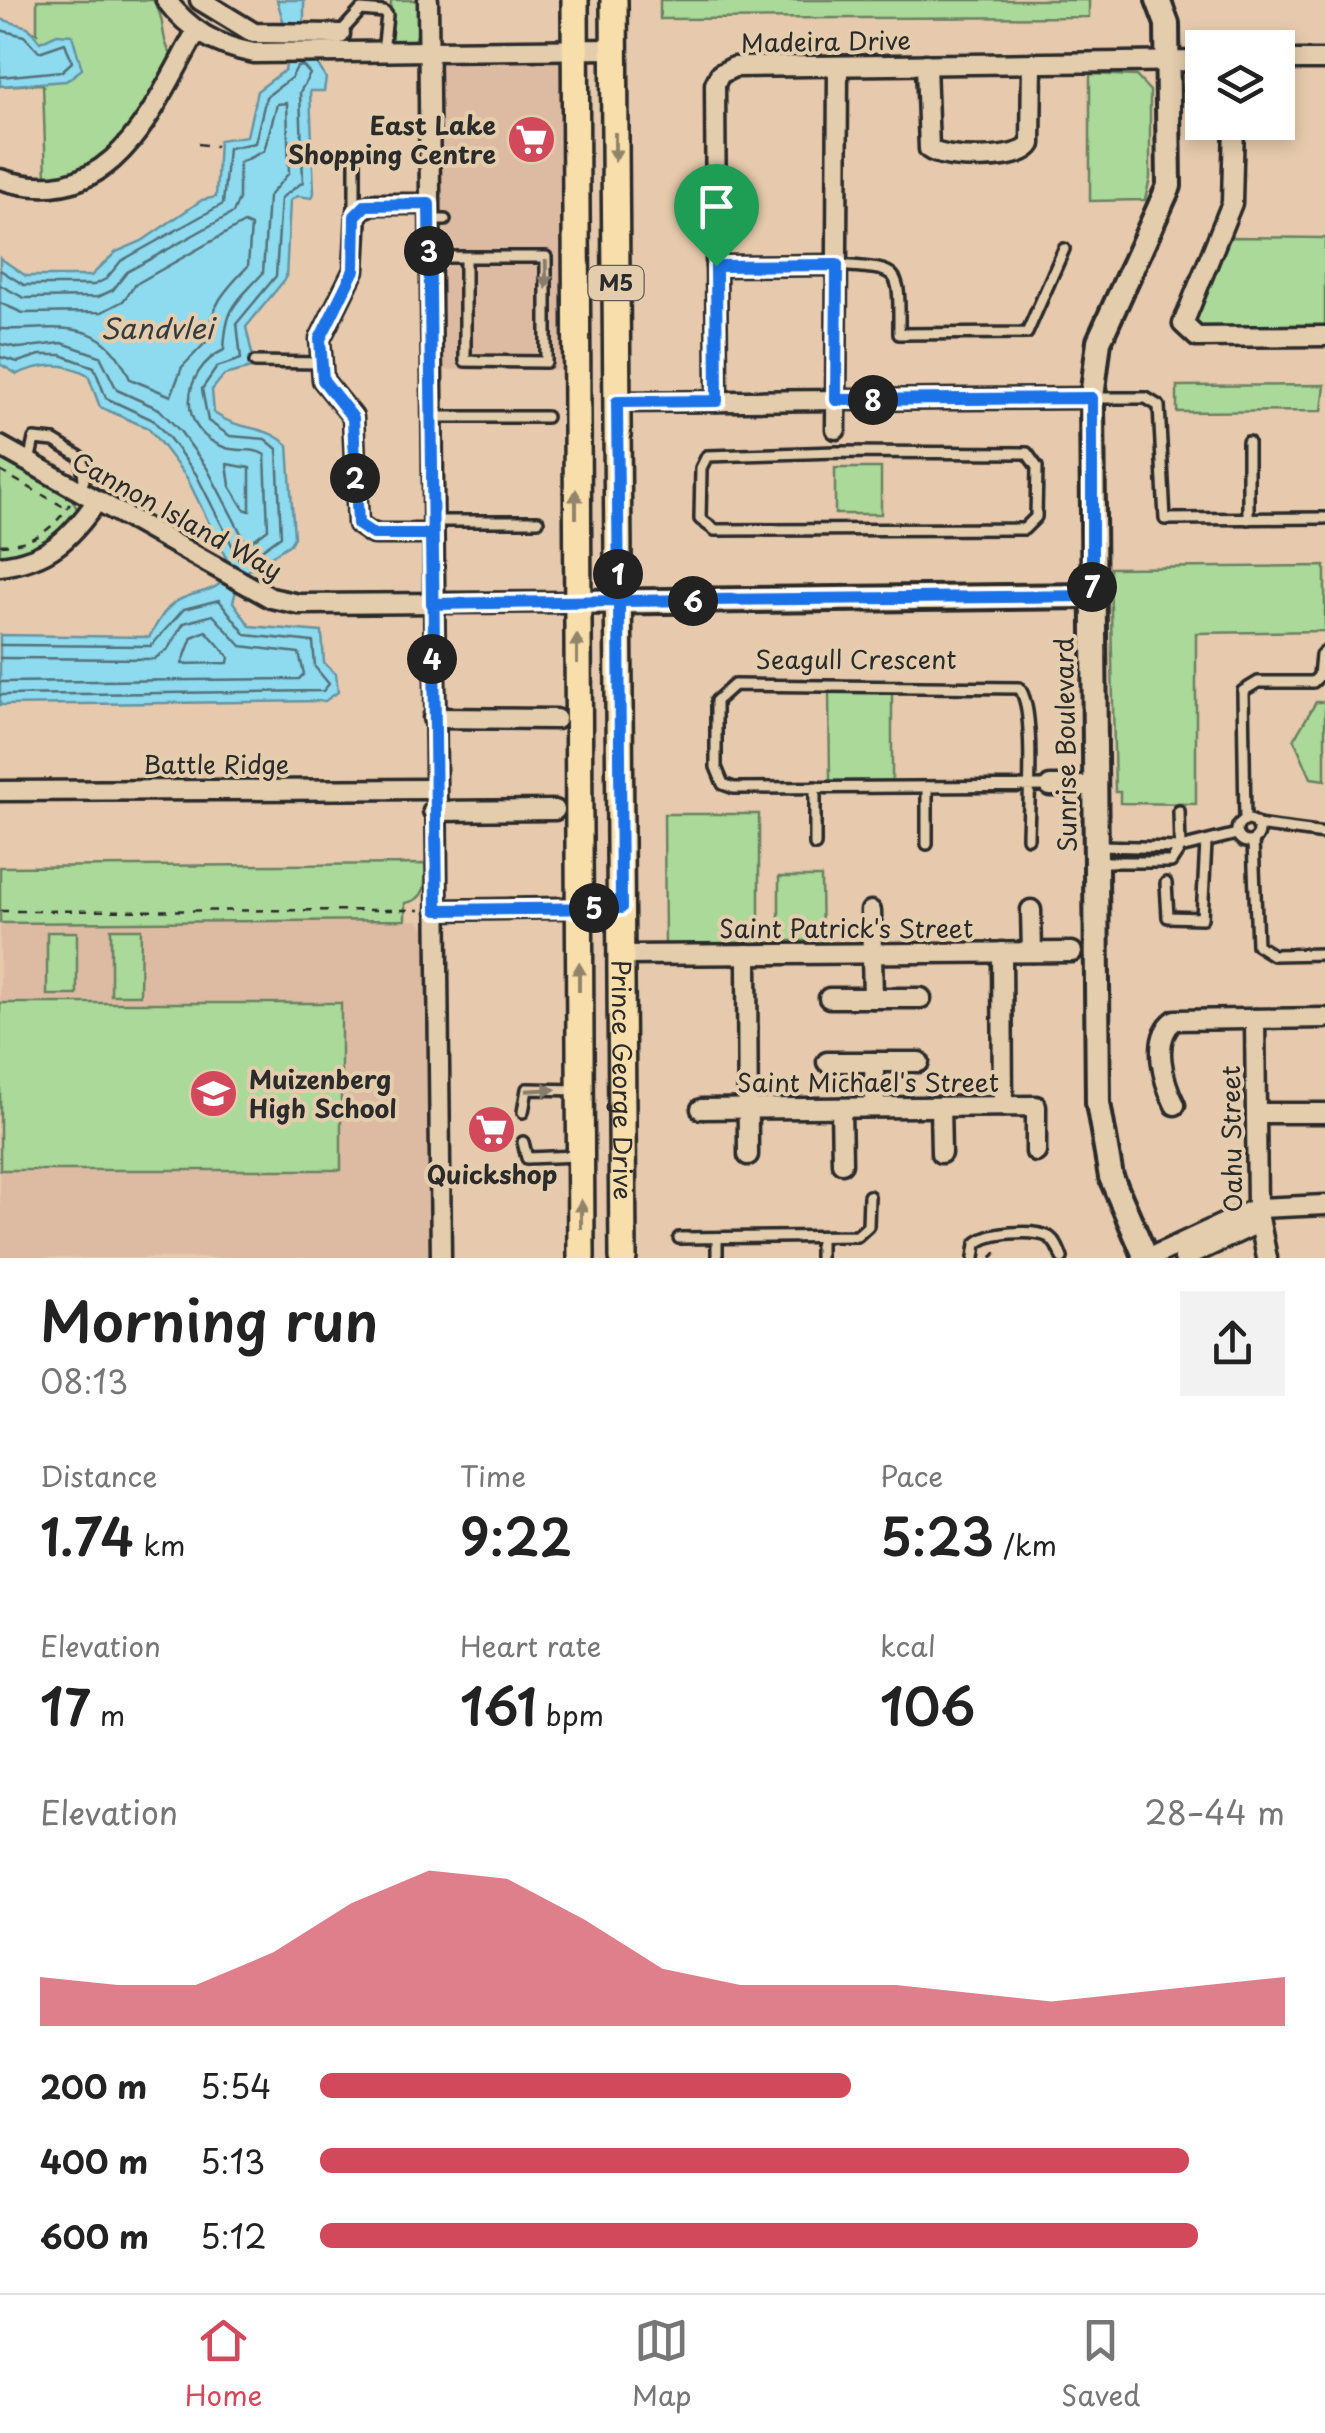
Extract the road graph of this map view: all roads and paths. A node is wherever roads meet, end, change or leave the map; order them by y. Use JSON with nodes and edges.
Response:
{"nodes":[{"id":1,"x":200,"y":0,"type":"edge"},
{"id":2,"x":428,"y":0,"type":"edge"},
{"id":3,"x":575,"y":0,"type":"edge"},
{"id":4,"x":614,"y":0,"type":"edge"},
{"id":5,"x":1158,"y":0,"type":"edge"},
{"id":6,"x":176,"y":4,"type":"edge"},
{"id":7,"x":196,"y":32,"type":"junction"},
{"id":8,"x":340,"y":34,"type":"junction"},
{"id":9,"x":575,"y":50,"type":"junction"},
{"id":10,"x":615,"y":50,"type":"junction"},
{"id":11,"x":428,"y":52,"type":"junction"},
{"id":12,"x":382,"y":53,"type":"junction"},
{"id":13,"x":332,"y":54,"type":"junction"},
{"id":14,"x":1295,"y":60,"type":"edge"},
{"id":15,"x":1325,"y":60,"type":"edge"},
{"id":16,"x":1185,"y":61,"type":"edge"},
{"id":17,"x":1167,"y":62,"type":"junction"},
{"id":18,"x":1032,"y":63,"type":"junction"},
{"id":19,"x":926,"y":64,"type":"junction"},
{"id":20,"x":838,"y":66,"type":"junction"},
{"id":21,"x":1234,"y":140,"type":"edge"},
{"id":22,"x":198,"y":144,"type":"dead end"},
{"id":23,"x":216,"y":146,"type":"dead end"},
{"id":24,"x":355,"y":156,"type":"dead end"},
{"id":25,"x":0,"y":179,"type":"edge"},
{"id":26,"x":434,"y":215,"type":"junction"},
{"id":27,"x":355,"y":216,"type":"junction"},
{"id":28,"x":1064,"y":249,"type":"dead end"},
{"id":29,"x":465,"y":257,"type":"junction"},
{"id":30,"x":429,"y":258,"type":"junction"},
{"id":31,"x":837,"y":265,"type":"junction"},
{"id":32,"x":716,"y":266,"type":"junction"},
{"id":33,"x":1325,"y":336,"type":"edge"},
{"id":34,"x":255,"y":362,"type":"dead end"},
{"id":35,"x":320,"y":363,"type":"junction"},
{"id":36,"x":1092,"y":398,"type":"junction"},
{"id":37,"x":836,"y":400,"type":"junction"},
{"id":38,"x":717,"y":401,"type":"junction"},
{"id":39,"x":617,"y":402,"type":"junction"},
{"id":40,"x":430,"y":418,"type":"junction"},
{"id":41,"x":546,"y":418,"type":"dead end"},
{"id":42,"x":836,"y":429,"type":"joint"},
{"id":43,"x":1248,"y":442,"type":"dead end"},
{"id":44,"x":0,"y":446,"type":"edge"},
{"id":45,"x":836,"y":452,"type":"junction"},
{"id":46,"x":29,"y":462,"type":"junction"},
{"id":47,"x":0,"y":471,"type":"edge"},
{"id":48,"x":79,"y":490,"type":"junction"},
{"id":49,"x":97,"y":501,"type":"junction"},
{"id":50,"x":67,"y":508,"type":"junction"},
{"id":51,"x":84,"y":518,"type":"junction"},
{"id":52,"x":1325,"y":518,"type":"edge"},
{"id":53,"x":1248,"y":519,"type":"junction"},
{"id":54,"x":538,"y":521,"type":"dead end"},
{"id":55,"x":431,"y":528,"type":"junction"},
{"id":56,"x":0,"y":546,"type":"edge"},
{"id":57,"x":0,"y":566,"type":"edge"},
{"id":58,"x":1092,"y":596,"type":"junction"},
{"id":59,"x":619,"y":601,"type":"junction"},
{"id":60,"x":577,"y":602,"type":"junction"},
{"id":61,"x":432,"y":604,"type":"junction"},
{"id":62,"x":1325,"y":652,"type":"edge"},
{"id":63,"x":432,"y":718,"type":"junction"},
{"id":64,"x":556,"y":719,"type":"dead end"},
{"id":65,"x":1028,"y":786,"type":"junction"},
{"id":66,"x":1050,"y":786,"type":"joint"},
{"id":67,"x":1094,"y":786,"type":"junction"},
{"id":68,"x":927,"y":787,"type":"junction"},
{"id":69,"x":433,"y":788,"type":"junction"},
{"id":70,"x":815,"y":788,"type":"junction"},
{"id":71,"x":0,"y":791,"type":"edge"},
{"id":72,"x":555,"y":810,"type":"dead end"},
{"id":73,"x":1179,"y":811,"type":"dead end"},
{"id":74,"x":433,"y":812,"type":"junction"},
{"id":75,"x":1245,"y":821,"type":"junction"},
{"id":76,"x":1257,"y":825,"type":"junction"},
{"id":77,"x":1237,"y":834,"type":"junction"},
{"id":78,"x":1325,"y":834,"type":"edge"},
{"id":79,"x":1028,"y":838,"type":"dead end"},
{"id":80,"x":1253,"y":840,"type":"junction"},
{"id":81,"x":1206,"y":842,"type":"junction"},
{"id":82,"x":816,"y":844,"type":"dead end"},
{"id":83,"x":927,"y":844,"type":"dead end"},
{"id":84,"x":1180,"y":848,"type":"junction"},
{"id":85,"x":1095,"y":854,"type":"junction"},
{"id":86,"x":1166,"y":882,"type":"dead end"},
{"id":87,"x":579,"y":908,"type":"junction"},
{"id":88,"x":621,"y":908,"type":"junction"},
{"id":89,"x":437,"y":910,"type":"junction"},
{"id":90,"x":1031,"y":910,"type":"dead end"},
{"id":91,"x":0,"y":911,"type":"edge"},
{"id":92,"x":871,"y":911,"type":"dead end"},
{"id":93,"x":1002,"y":952,"type":"junction"},
{"id":94,"x":1032,"y":952,"type":"junction"},
{"id":95,"x":1072,"y":952,"type":"dead end"},
{"id":96,"x":872,"y":953,"type":"junction"},
{"id":97,"x":746,"y":954,"type":"junction"},
{"id":98,"x":1325,"y":954,"type":"edge"},
{"id":99,"x":621,"y":955,"type":"junction"},
{"id":100,"x":829,"y":998,"type":"dead end"},
{"id":101,"x":872,"y":998,"type":"junction"},
{"id":102,"x":920,"y":998,"type":"dead end"},
{"id":103,"x":1325,"y":1018,"type":"edge"},
{"id":104,"x":1255,"y":1019,"type":"junction"},
{"id":105,"x":827,"y":1062,"type":"dead end"},
{"id":106,"x":874,"y":1062,"type":"junction"},
{"id":107,"x":919,"y":1062,"type":"dead end"},
{"id":108,"x":580,"y":1090,"type":"junction"},
{"id":109,"x":1175,"y":1105,"type":"dead end"},
{"id":110,"x":1004,"y":1106,"type":"junction"},
{"id":111,"x":940,"y":1107,"type":"junction"},
{"id":112,"x":747,"y":1108,"type":"junction"},
{"id":113,"x":842,"y":1108,"type":"junction"},
{"id":114,"x":875,"y":1108,"type":"junction"},
{"id":115,"x":701,"y":1109,"type":"dead end"},
{"id":116,"x":524,"y":1112,"type":"dead end"},
{"id":117,"x":1325,"y":1113,"type":"edge"},
{"id":118,"x":1256,"y":1114,"type":"junction"},
{"id":119,"x":524,"y":1142,"type":"dead end"},
{"id":120,"x":1036,"y":1152,"type":"dead end"},
{"id":121,"x":941,"y":1153,"type":"dead end"},
{"id":122,"x":748,"y":1155,"type":"dead end"},
{"id":123,"x":580,"y":1156,"type":"junction"},
{"id":124,"x":842,"y":1163,"type":"dead end"},
{"id":125,"x":869,"y":1196,"type":"dead end"},
{"id":126,"x":1325,"y":1204,"type":"edge"},
{"id":127,"x":1257,"y":1215,"type":"junction"},
{"id":128,"x":820,"y":1236,"type":"junction"},
{"id":129,"x":679,"y":1238,"type":"dead end"},
{"id":130,"x":717,"y":1238,"type":"junction"},
{"id":131,"x":441,"y":1258,"type":"edge"},
{"id":132,"x":581,"y":1258,"type":"edge"},
{"id":133,"x":623,"y":1258,"type":"edge"},
{"id":134,"x":717,"y":1258,"type":"edge"},
{"id":135,"x":820,"y":1258,"type":"edge"},
{"id":136,"x":974,"y":1258,"type":"edge"},
{"id":137,"x":991,"y":1258,"type":"edge"},
{"id":138,"x":1000,"y":1258,"type":"edge"},
{"id":139,"x":1062,"y":1258,"type":"edge"},
{"id":140,"x":1147,"y":1258,"type":"edge"},
{"id":141,"x":1184,"y":1258,"type":"edge"},
{"id":142,"x":1267,"y":1258,"type":"edge"}],
"edges":[{"from":1,"to":8,"type":"street"},
{"from":2,"to":11,"type":"street"},
{"from":3,"to":9,"type":"main road","name":"Prince George Drive","number":"M5"},
{"from":4,"to":10,"type":"main road","name":"Prince George Drive","number":"M5"},
{"from":5,"to":17,"type":"street","name":"Sunrise Boulevard"},
{"from":6,"to":7,"type":"street"},
{"from":7,"to":13,"type":"street"},
{"from":7,"to":25,"type":"street"},
{"from":8,"to":12,"type":"lane"},
{"from":8,"to":13,"type":"lane"},
{"from":9,"to":10,"type":"street"},
{"from":9,"to":11,"type":"street"},
{"from":60,"to":9,"type":"main road","name":"Prince George Drive","number":"M5","one_way":true},
{"from":10,"to":39,"type":"main road","name":"Prince George Drive","number":"M5","one_way":true},
{"from":11,"to":12,"type":"street"},
{"from":11,"to":26,"type":"street"},
{"from":12,"to":13,"type":"street"},
{"from":14,"to":15,"type":"street"},
{"from":16,"to":17,"type":"street","name":"Madeira Drive"},
{"from":17,"to":18,"type":"street","name":"Madeira Drive"},
{"from":17,"to":36,"type":"street","name":"Sunrise Boulevard"},
{"from":18,"to":19,"type":"street","name":"Madeira Drive"},
{"from":18,"to":19,"type":"street"},
{"from":19,"to":20,"type":"street","name":"Madeira Drive"},
{"from":20,"to":31,"type":"street"},
{"from":20,"to":32,"type":"street","name":"Madeira Drive"},
{"from":21,"to":33,"type":"street"},
{"from":22,"to":23,"type":"path"},
{"from":24,"to":27,"type":"lane"},
{"from":26,"to":27,"type":"street"},
{"from":26,"to":30,"type":"street"},
{"from":27,"to":35,"type":"street"},
{"from":28,"to":31,"type":"lane"},
{"from":29,"to":29,"type":"lane","one_way":true},
{"from":29,"to":30,"type":"lane"},
{"from":30,"to":40,"type":"street"},
{"from":31,"to":32,"type":"street"},
{"from":31,"to":37,"type":"street"},
{"from":32,"to":38,"type":"street","name":"Madeira Drive"},
{"from":34,"to":35,"type":"lane"},
{"from":35,"to":55,"type":"street"},
{"from":36,"to":37,"type":"street"},
{"from":36,"to":53,"type":"lane"},
{"from":36,"to":58,"type":"street","name":"Sunrise Boulevard"},
{"from":37,"to":38,"type":"street"},
{"from":37,"to":42,"type":"street"},
{"from":38,"to":39,"type":"street"},
{"from":39,"to":59,"type":"main road","name":"Prince George Drive","number":"M5"},
{"from":40,"to":41,"type":"lane"},
{"from":40,"to":55,"type":"street"},
{"from":42,"to":45,"type":"lane"},
{"from":43,"to":53,"type":"lane"},
{"from":44,"to":46,"type":"street","name":"Cannon Island Way"},
{"from":45,"to":45,"type":"lane"},
{"from":46,"to":48,"type":"street","name":"Cannon Island Way"},
{"from":46,"to":48,"type":"lane"},
{"from":47,"to":50,"type":"path"},
{"from":48,"to":49,"type":"street","name":"Cannon Island Way"},
{"from":48,"to":50,"type":"path"},
{"from":49,"to":51,"type":"street"},
{"from":49,"to":61,"type":"street","name":"Cannon Island Way"},
{"from":50,"to":51,"type":"path"},
{"from":50,"to":56,"type":"path"},
{"from":51,"to":57,"type":"street"},
{"from":52,"to":53,"type":"lane"},
{"from":54,"to":55,"type":"lane"},
{"from":55,"to":61,"type":"street"},
{"from":58,"to":59,"type":"street"},
{"from":58,"to":67,"type":"street","name":"Sunrise Boulevard"},
{"from":59,"to":60,"type":"street"},
{"from":59,"to":88,"type":"main road","name":"Prince George Drive","number":"M5"},
{"from":60,"to":61,"type":"street","name":"Cannon Island Way"},
{"from":87,"to":60,"type":"main road","name":"Prince George Drive","number":"M5","one_way":true},
{"from":61,"to":63,"type":"street"},
{"from":62,"to":75,"type":"lane"},
{"from":63,"to":64,"type":"street"},
{"from":63,"to":69,"type":"street"},
{"from":65,"to":66,"type":"lane","name":"Seagull Crescent"},
{"from":65,"to":68,"type":"lane","name":"Seagull Crescent"},
{"from":65,"to":70,"type":"lane","name":"Seagull Crescent"},
{"from":65,"to":79,"type":"lane","name":"Seagull Crescent"},
{"from":66,"to":67,"type":"street","name":"Seagull Crescent"},
{"from":67,"to":85,"type":"street","name":"Sunrise Boulevard"},
{"from":68,"to":70,"type":"lane","name":"Seagull Crescent"},
{"from":68,"to":83,"type":"lane"},
{"from":69,"to":71,"type":"street","name":"Battle Ridge"},
{"from":69,"to":74,"type":"street"},
{"from":70,"to":82,"type":"lane"},
{"from":72,"to":74,"type":"street"},
{"from":73,"to":84,"type":"lane"},
{"from":74,"to":89,"type":"street"},
{"from":75,"to":76,"type":"lane"},
{"from":75,"to":77,"type":"lane"},
{"from":76,"to":78,"type":"lane"},
{"from":76,"to":80,"type":"lane"},
{"from":77,"to":80,"type":"lane"},
{"from":77,"to":81,"type":"lane"},
{"from":80,"to":98,"type":"lane"},
{"from":81,"to":84,"type":"lane"},
{"from":81,"to":86,"type":"lane"},
{"from":84,"to":85,"type":"lane"},
{"from":85,"to":140,"type":"street","name":"Sunrise Boulevard"},
{"from":87,"to":88,"type":"street"},
{"from":87,"to":89,"type":"street"},
{"from":108,"to":87,"type":"main road","name":"Prince George Drive","number":"M5","one_way":true},
{"from":88,"to":99,"type":"main road","name":"Prince George Drive","number":"M5"},
{"from":89,"to":91,"type":"path"},
{"from":89,"to":131,"type":"street"},
{"from":90,"to":94,"type":"street"},
{"from":92,"to":96,"type":"street"},
{"from":93,"to":94,"type":"street","name":"Saint Patrick's Street"},
{"from":93,"to":96,"type":"street","name":"Saint Patrick's Street"},
{"from":93,"to":110,"type":"street"},
{"from":94,"to":95,"type":"street","name":"Saint Patrick's Street"},
{"from":96,"to":97,"type":"street","name":"Saint Patrick's Street"},
{"from":96,"to":101,"type":"street"},
{"from":97,"to":99,"type":"street","name":"Saint Patrick's Street"},
{"from":97,"to":112,"type":"street"},
{"from":99,"to":133,"type":"main road","name":"Prince George Drive","number":"M5"},
{"from":100,"to":101,"type":"street"},
{"from":101,"to":102,"type":"street"},
{"from":103,"to":104,"type":"street"},
{"from":104,"to":109,"type":"street"},
{"from":104,"to":118,"type":"street","name":"Oahu Street"},
{"from":105,"to":106,"type":"street"},
{"from":106,"to":107,"type":"street"},
{"from":106,"to":114,"type":"street"},
{"from":116,"to":108,"type":"lane","one_way":true},
{"from":108,"to":123,"type":"main road","name":"Prince George Drive","number":"M5"},
{"from":110,"to":111,"type":"street","name":"Saint Michael's Street"},
{"from":110,"to":120,"type":"street","name":"Saint Michael's Street"},
{"from":111,"to":114,"type":"street","name":"Saint Michael's Street"},
{"from":111,"to":121,"type":"street"},
{"from":112,"to":113,"type":"street","name":"Saint Michael's Street"},
{"from":112,"to":115,"type":"street","name":"Saint Michael's Street"},
{"from":112,"to":122,"type":"street"},
{"from":113,"to":114,"type":"street","name":"Saint Michael's Street"},
{"from":113,"to":124,"type":"street"},
{"from":117,"to":118,"type":"street"},
{"from":118,"to":127,"type":"street","name":"Oahu Street"},
{"from":119,"to":123,"type":"lane"},
{"from":132,"to":123,"type":"main road","name":"Prince George Drive","number":"M5","one_way":true},
{"from":125,"to":128,"type":"lane"},
{"from":126,"to":127,"type":"street"},
{"from":127,"to":140,"type":"street"},
{"from":127,"to":141,"type":"street"},
{"from":127,"to":142,"type":"street","name":"Oahu Street"},
{"from":128,"to":130,"type":"lane"},
{"from":128,"to":135,"type":"lane"},
{"from":129,"to":130,"type":"lane"},
{"from":130,"to":134,"type":"lane"},
{"from":136,"to":139,"type":"lane"},
{"from":137,"to":138,"type":"path"}]}
